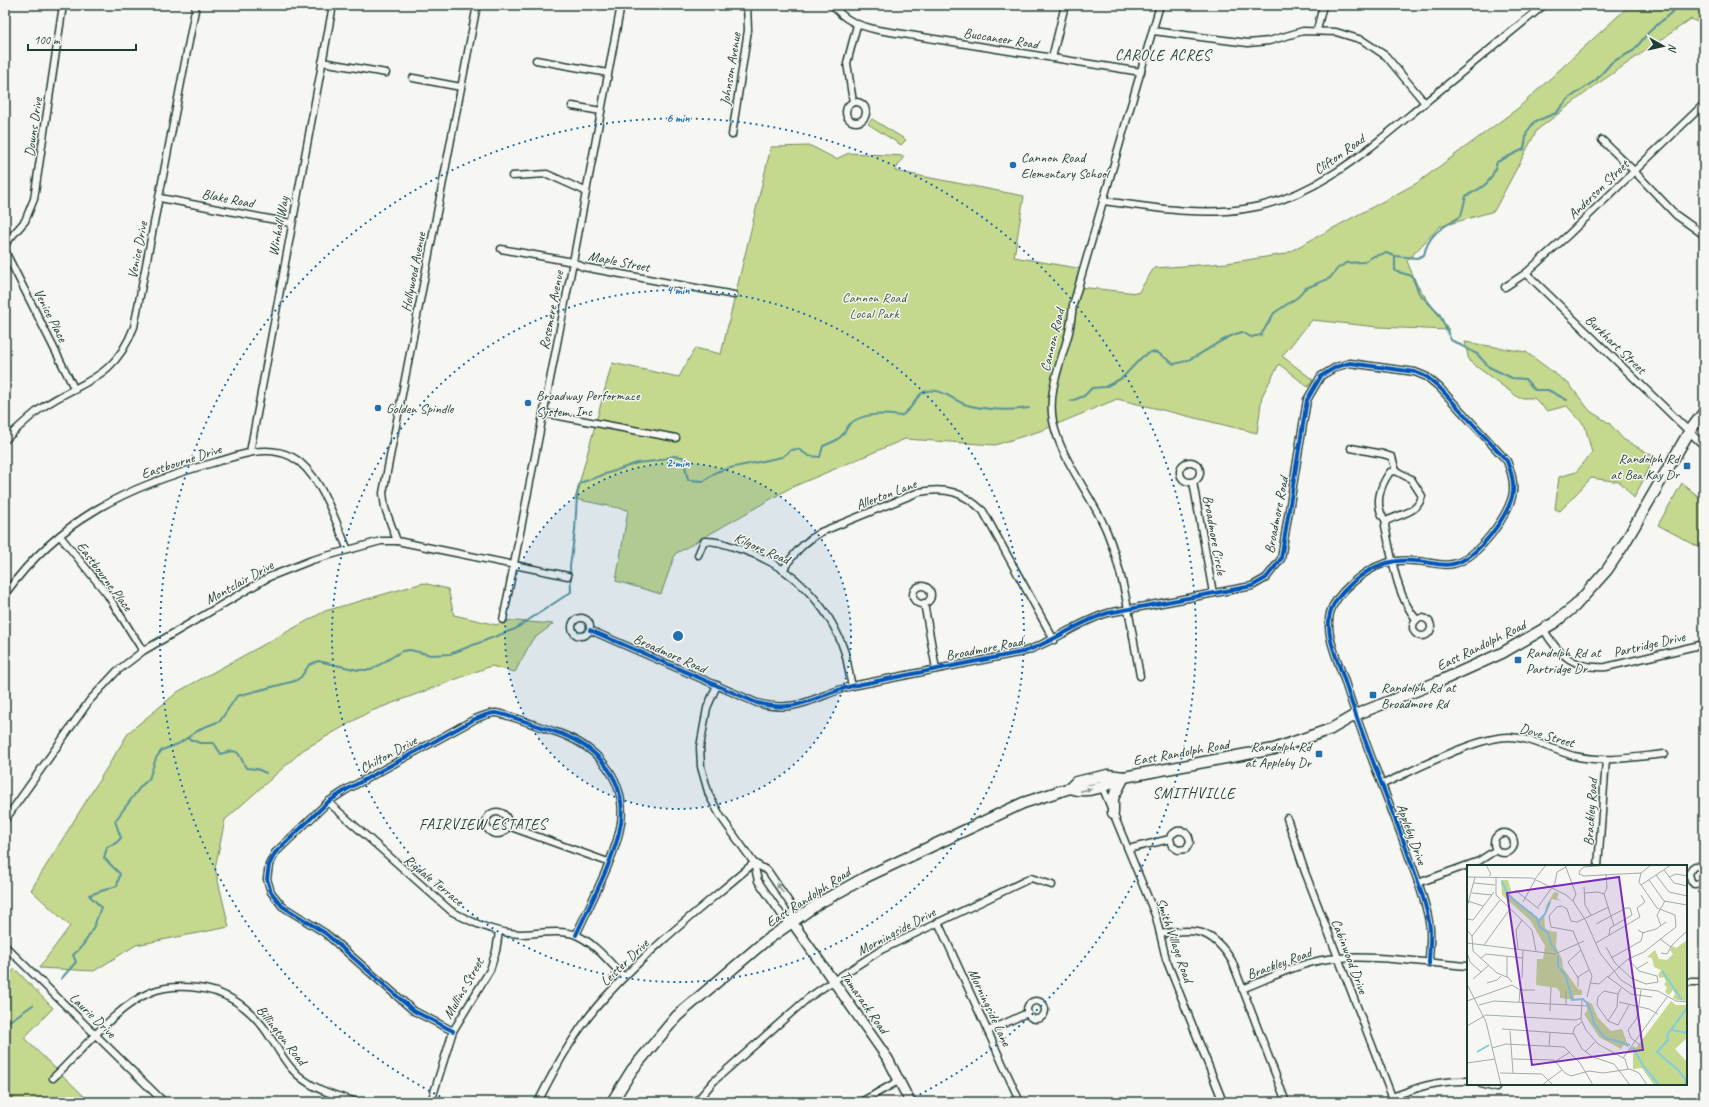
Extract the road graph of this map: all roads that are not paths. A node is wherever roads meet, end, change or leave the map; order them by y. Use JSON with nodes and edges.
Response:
{"nodes":[{"id":1,"x":63,"y":5,"type":"edge"},
{"id":2,"x":196,"y":5,"type":"edge"},
{"id":3,"x":333,"y":5,"type":"edge"},
{"id":4,"x":477,"y":5,"type":"edge"},
{"id":5,"x":621,"y":5,"type":"edge"},
{"id":6,"x":747,"y":5,"type":"edge"},
{"id":7,"x":833,"y":5,"type":"edge"},
{"id":8,"x":1065,"y":5,"type":"edge"},
{"id":9,"x":1160,"y":5,"type":"edge"},
{"id":10,"x":1323,"y":5,"type":"edge"},
{"id":11,"x":1544,"y":5,"type":"edge"},
{"id":12,"x":858,"y":25,"type":"junction"},
{"id":13,"x":1317,"y":30,"type":"junction"},
{"id":14,"x":1153,"y":31,"type":"junction"},
{"id":15,"x":1052,"y":58,"type":"junction"},
{"id":16,"x":536,"y":60,"type":"dead end"},
{"id":17,"x":322,"y":62,"type":"junction"},
{"id":18,"x":1140,"y":72,"type":"junction"},
{"id":19,"x":608,"y":73,"type":"junction"},
{"id":20,"x":386,"y":74,"type":"dead end"},
{"id":21,"x":413,"y":78,"type":"dead end"},
{"id":22,"x":461,"y":87,"type":"junction"},
{"id":23,"x":853,"y":102,"type":"dead end"},
{"id":24,"x":1425,"y":102,"type":"junction"},
{"id":25,"x":1704,"y":104,"type":"edge"},
{"id":26,"x":572,"y":106,"type":"dead end"},
{"id":27,"x":601,"y":110,"type":"junction"},
{"id":28,"x":732,"y":135,"type":"dead end"},
{"id":29,"x":1602,"y":140,"type":"dead end"},
{"id":30,"x":1634,"y":171,"type":"junction"},
{"id":31,"x":512,"y":176,"type":"dead end"},
{"id":32,"x":585,"y":190,"type":"junction"},
{"id":33,"x":160,"y":198,"type":"junction"},
{"id":34,"x":1103,"y":201,"type":"junction"},
{"id":35,"x":291,"y":223,"type":"junction"},
{"id":36,"x":1704,"y":235,"type":"edge"},
{"id":37,"x":5,"y":244,"type":"edge"},
{"id":38,"x":501,"y":249,"type":"dead end"},
{"id":39,"x":5,"y":250,"type":"edge"},
{"id":40,"x":573,"y":262,"type":"junction"},
{"id":41,"x":1526,"y":273,"type":"junction"},
{"id":42,"x":1505,"y":287,"type":"dead end"},
{"id":43,"x":734,"y":295,"type":"dead end"},
{"id":44,"x":75,"y":390,"type":"junction"},
{"id":45,"x":1704,"y":412,"type":"edge"},
{"id":46,"x":543,"y":413,"type":"junction"},
{"id":47,"x":1689,"y":432,"type":"junction"},
{"id":48,"x":676,"y":438,"type":"dead end"},
{"id":49,"x":5,"y":440,"type":"edge"},
{"id":50,"x":1704,"y":446,"type":"edge"},
{"id":51,"x":1351,"y":448,"type":"dead end"},
{"id":52,"x":250,"y":452,"type":"junction"},
{"id":53,"x":1396,"y":471,"type":"junction"},
{"id":54,"x":1193,"y":482,"type":"dead end"},
{"id":55,"x":1386,"y":521,"type":"junction"},
{"id":56,"x":60,"y":536,"type":"junction"},
{"id":57,"x":397,"y":542,"type":"junction"},
{"id":58,"x":348,"y":550,"type":"junction"},
{"id":59,"x":698,"y":555,"type":"dead end"},
{"id":60,"x":1394,"y":562,"type":"junction"},
{"id":61,"x":513,"y":564,"type":"junction"},
{"id":62,"x":783,"y":570,"type":"junction"},
{"id":63,"x":568,"y":576,"type":"dead end"},
{"id":64,"x":1213,"y":593,"type":"junction"},
{"id":65,"x":5,"y":594,"type":"edge"},
{"id":66,"x":924,"y":603,"type":"dead end"},
{"id":67,"x":1128,"y":610,"type":"junction"},
{"id":68,"x":503,"y":620,"type":"dead end"},
{"id":69,"x":1416,"y":620,"type":"dead end"},
{"id":70,"x":590,"y":630,"type":"dead end"},
{"id":71,"x":1544,"y":630,"type":"junction"},
{"id":72,"x":1054,"y":640,"type":"junction"},
{"id":73,"x":1704,"y":644,"type":"edge"},
{"id":74,"x":143,"y":651,"type":"junction"},
{"id":75,"x":936,"y":669,"type":"junction"},
{"id":76,"x":1140,"y":676,"type":"dead end"},
{"id":77,"x":717,"y":685,"type":"junction"},
{"id":78,"x":852,"y":686,"type":"junction"},
{"id":79,"x":1355,"y":715,"type":"junction"},
{"id":80,"x":1665,"y":754,"type":"dead end"},
{"id":81,"x":1606,"y":760,"type":"junction"},
{"id":82,"x":1124,"y":777,"type":"junction"},
{"id":83,"x":1383,"y":784,"type":"junction"},
{"id":84,"x":1102,"y":786,"type":"junction"},
{"id":85,"x":1070,"y":788,"type":"junction"},
{"id":86,"x":328,"y":802,"type":"junction"},
{"id":87,"x":1113,"y":813,"type":"junction"},
{"id":88,"x":1287,"y":818,"type":"dead end"},
{"id":89,"x":5,"y":820,"type":"edge"},
{"id":90,"x":508,"y":826,"type":"dead end"},
{"id":91,"x":1170,"y":839,"type":"dead end"},
{"id":92,"x":1128,"y":849,"type":"junction"},
{"id":93,"x":1496,"y":850,"type":"dead end"},
{"id":94,"x":608,"y":862,"type":"junction"},
{"id":95,"x":754,"y":863,"type":"junction"},
{"id":96,"x":1598,"y":865,"type":"edge"},
{"id":97,"x":1704,"y":867,"type":"edge"},
{"id":98,"x":1418,"y":883,"type":"junction"},
{"id":99,"x":1704,"y":883,"type":"edge"},
{"id":100,"x":1052,"y":885,"type":"dead end"},
{"id":101,"x":792,"y":922,"type":"junction"},
{"id":102,"x":938,"y":922,"type":"junction"},
{"id":103,"x":499,"y":932,"type":"junction"},
{"id":104,"x":1160,"y":934,"type":"junction"},
{"id":105,"x":576,"y":935,"type":"junction"},
{"id":106,"x":5,"y":946,"type":"edge"},
{"id":107,"x":1338,"y":959,"type":"junction"},
{"id":108,"x":1429,"y":964,"type":"junction"},
{"id":109,"x":1467,"y":966,"type":"edge"},
{"id":110,"x":624,"y":977,"type":"junction"},
{"id":111,"x":833,"y":981,"type":"junction"},
{"id":112,"x":1687,"y":982,"type":"edge"},
{"id":113,"x":1704,"y":982,"type":"edge"},
{"id":114,"x":1242,"y":989,"type":"junction"},
{"id":115,"x":1028,"y":1013,"type":"dead end"},
{"id":116,"x":453,"y":1031,"type":"junction"},
{"id":117,"x":988,"y":1031,"type":"junction"},
{"id":118,"x":96,"y":1036,"type":"junction"},
{"id":119,"x":53,"y":1078,"type":"dead end"},
{"id":120,"x":900,"y":1080,"type":"junction"},
{"id":121,"x":1467,"y":1081,"type":"edge"},
{"id":122,"x":1485,"y":1085,"type":"edge"},
{"id":123,"x":1496,"y":1088,"type":"dead end"},
{"id":124,"x":1393,"y":1100,"type":"edge"},
{"id":125,"x":164,"y":1102,"type":"edge"},
{"id":126,"x":357,"y":1102,"type":"edge"},
{"id":127,"x":431,"y":1102,"type":"edge"},
{"id":128,"x":538,"y":1102,"type":"edge"},
{"id":129,"x":612,"y":1102,"type":"edge"},
{"id":130,"x":696,"y":1102,"type":"edge"},
{"id":131,"x":861,"y":1102,"type":"edge"},
{"id":132,"x":910,"y":1102,"type":"edge"},
{"id":133,"x":1020,"y":1102,"type":"edge"},
{"id":134,"x":1223,"y":1102,"type":"edge"},
{"id":135,"x":1286,"y":1102,"type":"edge"}],
"edges":[{"from":1,"to":37,"type":"street","name":"Downs Drive"},
{"from":2,"to":33,"type":"street","name":"Venice Drive"},
{"from":3,"to":17,"type":"street","name":"Winhall Way"},
{"from":4,"to":22,"type":"street","name":"Hollywood Avenue"},
{"from":5,"to":19,"type":"street","name":"Rosemere Avenue"},
{"from":6,"to":28,"type":"street","name":"Johnson Avenue"},
{"from":7,"to":12,"type":"street","name":"Buccaneer Road"},
{"from":8,"to":15,"type":"street"},
{"from":9,"to":14,"type":"street","name":"Cannon Road"},
{"from":10,"to":13,"type":"street"},
{"from":11,"to":24,"type":"street","name":"Clifton Road"},
{"from":12,"to":15,"type":"street","name":"Buccaneer Road"},
{"from":12,"to":23,"type":"street"},
{"from":13,"to":14,"type":"street"},
{"from":13,"to":24,"type":"street"},
{"from":14,"to":18,"type":"street","name":"Cannon Road"},
{"from":15,"to":18,"type":"street","name":"Buccaneer Road"},
{"from":16,"to":19,"type":"street"},
{"from":17,"to":20,"type":"street"},
{"from":17,"to":35,"type":"street","name":"Winhall Way"},
{"from":18,"to":34,"type":"street","name":"Cannon Road"},
{"from":19,"to":27,"type":"street","name":"Rosemere Avenue"},
{"from":21,"to":22,"type":"street"},
{"from":22,"to":57,"type":"street","name":"Hollywood Avenue"},
{"from":24,"to":34,"type":"street","name":"Clifton Road"},
{"from":25,"to":30,"type":"street","name":"Anderson Street"},
{"from":26,"to":27,"type":"street"},
{"from":27,"to":32,"type":"street","name":"Rosemere Avenue"},
{"from":29,"to":30,"type":"street"},
{"from":30,"to":36,"type":"street"},
{"from":30,"to":41,"type":"street","name":"Anderson Street"},
{"from":31,"to":32,"type":"street"},
{"from":32,"to":40,"type":"street","name":"Rosemere Avenue"},
{"from":33,"to":35,"type":"street","name":"Blake Road"},
{"from":33,"to":44,"type":"street","name":"Venice Drive"},
{"from":34,"to":67,"type":"street","name":"Cannon Road"},
{"from":35,"to":52,"type":"street","name":"Winhall Way"},
{"from":38,"to":40,"type":"street","name":"Maple Street"},
{"from":39,"to":44,"type":"street","name":"Venice Place"},
{"from":40,"to":43,"type":"street","name":"Maple Street"},
{"from":40,"to":46,"type":"street","name":"Rosemere Avenue"},
{"from":41,"to":42,"type":"street","name":"Anderson Street"},
{"from":41,"to":47,"type":"street","name":"Burkhart Street"},
{"from":44,"to":49,"type":"street","name":"Venice Drive"},
{"from":45,"to":47,"type":"main road","name":"East Randolph Road"},
{"from":46,"to":48,"type":"street"},
{"from":46,"to":61,"type":"street","name":"Rosemere Avenue"},
{"from":47,"to":50,"type":"street","name":"Burkhart Street"},
{"from":47,"to":71,"type":"main road","name":"East Randolph Road"},
{"from":51,"to":53,"type":"street"},
{"from":52,"to":56,"type":"street","name":"Eastbourne Drive"},
{"from":52,"to":58,"type":"street","name":"Eastbourne Drive"},
{"from":53,"to":55,"type":"street"},
{"from":53,"to":55,"type":"street"},
{"from":54,"to":64,"type":"street","name":"Broadmore Circle"},
{"from":55,"to":60,"type":"street"},
{"from":56,"to":65,"type":"street","name":"Eastbourne Drive"},
{"from":56,"to":74,"type":"street","name":"Eastbourne Place"},
{"from":57,"to":58,"type":"street","name":"Montclair Drive"},
{"from":57,"to":61,"type":"street","name":"Montclair Drive"},
{"from":58,"to":74,"type":"street","name":"Montclair Drive"},
{"from":59,"to":62,"type":"street","name":"Kilgore Road"},
{"from":60,"to":64,"type":"street","name":"Broadmore Road"},
{"from":60,"to":69,"type":"street"},
{"from":60,"to":79,"type":"street","name":"Broadmore Road"},
{"from":61,"to":63,"type":"street","name":"Montclair Drive"},
{"from":61,"to":68,"type":"street","name":"Rosemere Avenue"},
{"from":62,"to":72,"type":"street","name":"Allerton Lane"},
{"from":62,"to":78,"type":"street","name":"Kilgore Road"},
{"from":64,"to":67,"type":"street","name":"Broadmore Road"},
{"from":66,"to":75,"type":"street"},
{"from":67,"to":72,"type":"street","name":"Broadmore Road"},
{"from":67,"to":76,"type":"street","name":"Cannon Road"},
{"from":70,"to":77,"type":"street","name":"Broadmore Road"},
{"from":71,"to":73,"type":"street","name":"Partridge Drive"},
{"from":71,"to":79,"type":"main road","name":"East Randolph Road"},
{"from":72,"to":75,"type":"street","name":"Broadmore Road"},
{"from":74,"to":89,"type":"street","name":"Montclair Drive"},
{"from":75,"to":78,"type":"street","name":"Broadmore Road"},
{"from":77,"to":78,"type":"street","name":"Broadmore Road"},
{"from":77,"to":95,"type":"street","name":"Tamarack Road"},
{"from":79,"to":82,"type":"main road","name":"East Randolph Road"},
{"from":79,"to":83,"type":"street","name":"Appleby Drive"},
{"from":80,"to":81,"type":"street","name":"Dove Street"},
{"from":81,"to":83,"type":"street","name":"Dove Street"},
{"from":81,"to":96,"type":"street","name":"Brackley Road"},
{"from":82,"to":84,"type":"main road","name":"East Randolph Road"},
{"from":82,"to":85,"type":"main road","name":"East Randolph Road"},
{"from":82,"to":87,"type":"main road"},
{"from":83,"to":98,"type":"street","name":"Appleby Drive"},
{"from":85,"to":84,"type":"main road","name":"East Randolph Road","one_way":true},
{"from":84,"to":87,"type":"street","name":"Smith Village Road"},
{"from":85,"to":101,"type":"main road","name":"East Randolph Road"},
{"from":86,"to":94,"type":"street","name":"Chilton Drive"},
{"from":86,"to":103,"type":"street","name":"Rigdale Terrace"},
{"from":86,"to":116,"type":"street","name":"Chilton Drive"},
{"from":87,"to":92,"type":"street","name":"Smith Village Road"},
{"from":88,"to":107,"type":"street","name":"Cabinwood Drive"},
{"from":90,"to":94,"type":"street"},
{"from":91,"to":92,"type":"street"},
{"from":92,"to":104,"type":"street","name":"Smith Village Road"},
{"from":93,"to":98,"type":"street"},
{"from":94,"to":105,"type":"street","name":"Chilton Drive"},
{"from":95,"to":101,"type":"street","name":"Tamarack Road"},
{"from":101,"to":95,"type":"street","name":"Tamarack Road","one_way":true},
{"from":95,"to":110,"type":"street","name":"Leister Drive"},
{"from":97,"to":99,"type":"street"},
{"from":98,"to":108,"type":"street","name":"Appleby Drive"},
{"from":100,"to":102,"type":"street","name":"Morningside Drive"},
{"from":101,"to":111,"type":"street","name":"Tamarack Road"},
{"from":101,"to":129,"type":"main road","name":"East Randolph Road"},
{"from":102,"to":111,"type":"street","name":"Morningside Drive"},
{"from":102,"to":117,"type":"street","name":"Morningside Lane"},
{"from":103,"to":105,"type":"street","name":"Rigdale Terrace"},
{"from":103,"to":116,"type":"street","name":"Mullins Street"},
{"from":104,"to":114,"type":"street"},
{"from":104,"to":134,"type":"street","name":"Smith Village Road"},
{"from":105,"to":110,"type":"street","name":"Rigdale Terrace"},
{"from":106,"to":118,"type":"street","name":"Laurie Drive"},
{"from":107,"to":108,"type":"street","name":"Brackley Road"},
{"from":107,"to":114,"type":"street","name":"Brackley Road"},
{"from":107,"to":124,"type":"street","name":"Cabinwood Drive"},
{"from":108,"to":109,"type":"street","name":"Brackley Road"},
{"from":110,"to":128,"type":"street","name":"Leister Drive"},
{"from":111,"to":120,"type":"street","name":"Tamarack Road"},
{"from":111,"to":130,"type":"street","name":"Morningside Drive"},
{"from":112,"to":113,"type":"street"},
{"from":114,"to":135,"type":"street"},
{"from":115,"to":117,"type":"street"},
{"from":116,"to":127,"type":"street","name":"Mullins Street"},
{"from":117,"to":133,"type":"street","name":"Morningside Lane"},
{"from":118,"to":119,"type":"street","name":"Billington Road"},
{"from":118,"to":125,"type":"street","name":"Laurie Drive"},
{"from":118,"to":126,"type":"street","name":"Billington Road"},
{"from":120,"to":131,"type":"street"},
{"from":120,"to":132,"type":"street","name":"Tamarack Road"},
{"from":121,"to":124,"type":"street"},
{"from":122,"to":123,"type":"street"}]}
